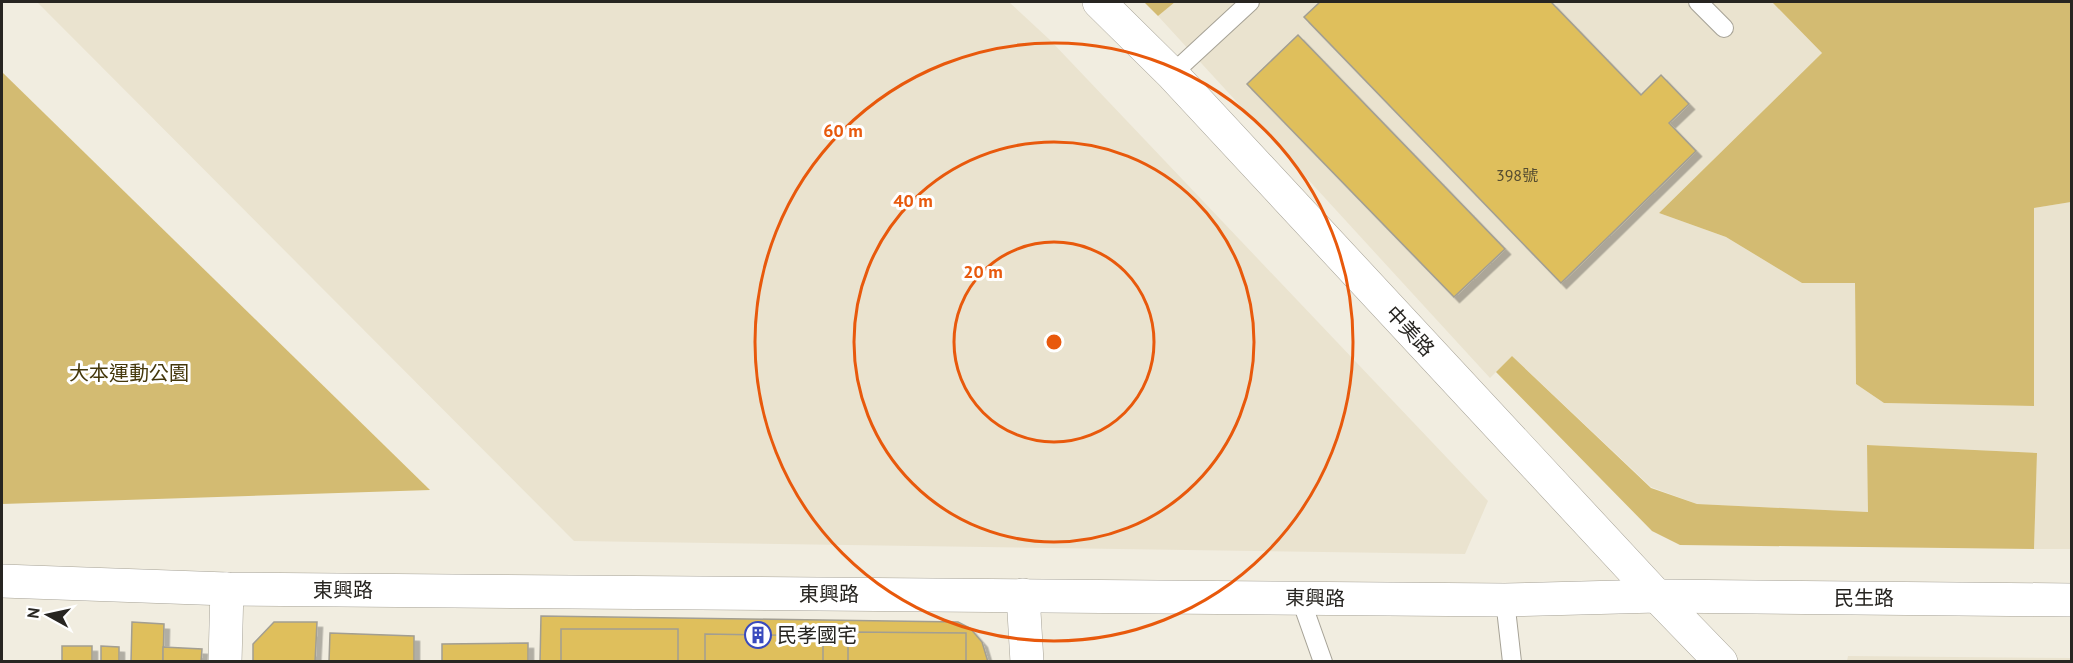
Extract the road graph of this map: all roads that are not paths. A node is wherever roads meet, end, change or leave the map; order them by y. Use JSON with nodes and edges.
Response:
{"nodes":[{"id":1,"x":1099,"y":2,"type":"edge"},
{"id":2,"x":1250,"y":2,"type":"edge"},
{"id":3,"x":1698,"y":2,"type":"edge"},
{"id":4,"x":1724,"y":28,"type":"dead end"},
{"id":5,"x":1172,"y":74,"type":"junction"},
{"id":6,"x":2,"y":581,"type":"edge"},
{"id":7,"x":227,"y":589,"type":"junction"},
{"id":8,"x":1023,"y":595,"type":"junction"},
{"id":9,"x":1657,"y":596,"type":"junction"},
{"id":10,"x":1300,"y":597,"type":"junction"},
{"id":11,"x":1505,"y":600,"type":"junction"},
{"id":12,"x":2072,"y":600,"type":"edge"},
{"id":13,"x":225,"y":662,"type":"edge"},
{"id":14,"x":1027,"y":662,"type":"edge"},
{"id":15,"x":1323,"y":662,"type":"edge"},
{"id":16,"x":1512,"y":662,"type":"edge"},
{"id":17,"x":1721,"y":662,"type":"edge"}],
"edges":[{"from":1,"to":5,"type":"street","name":"中美路"},
{"from":2,"to":5,"type":"lane"},
{"from":3,"to":4,"type":"lane"},
{"from":5,"to":9,"type":"street","name":"中美路"},
{"from":6,"to":7,"type":"street","name":"東興路"},
{"from":7,"to":8,"type":"street","name":"東興路"},
{"from":7,"to":13,"type":"street"},
{"from":8,"to":10,"type":"street","name":"東興路"},
{"from":8,"to":14,"type":"street"},
{"from":9,"to":11,"type":"street","name":"東興路"},
{"from":9,"to":12,"type":"street","name":"民生路"},
{"from":9,"to":17,"type":"street","name":"中美路"},
{"from":10,"to":11,"type":"street","name":"東興路"},
{"from":10,"to":15,"type":"lane"},
{"from":11,"to":16,"type":"lane"}]}
